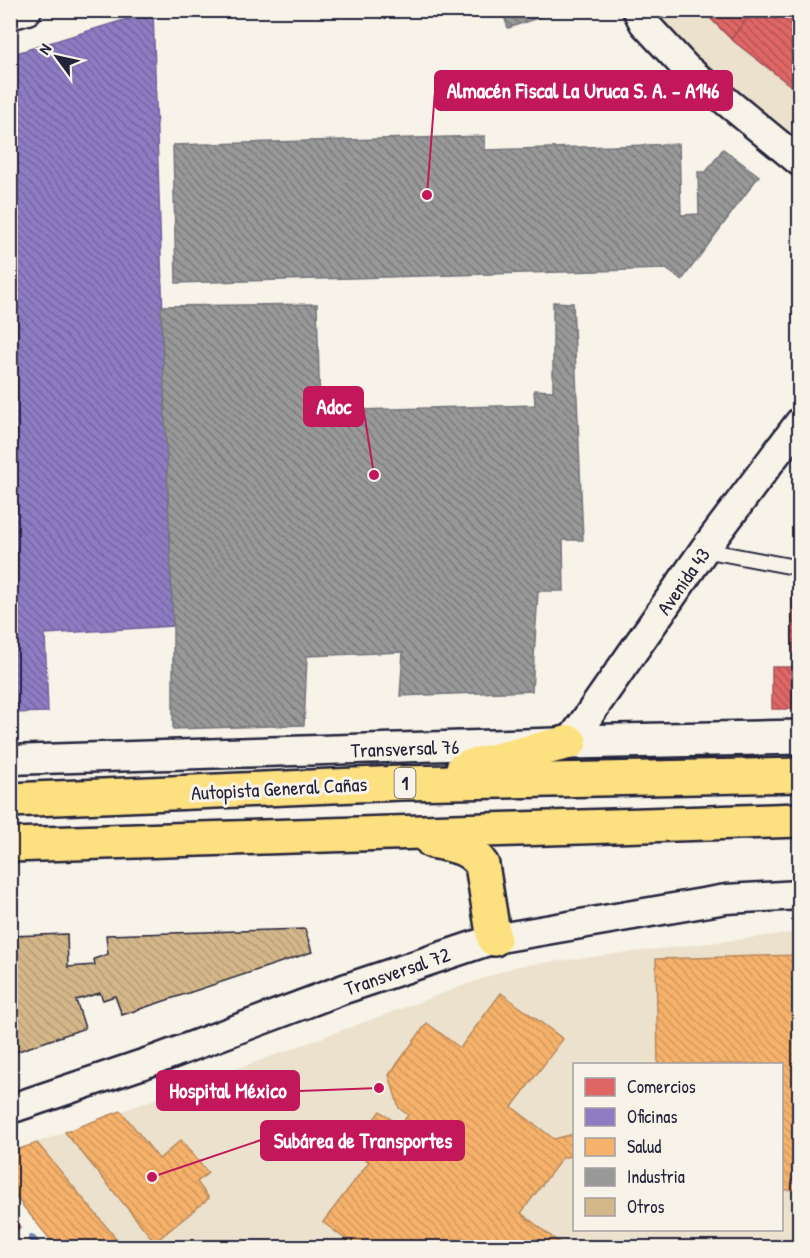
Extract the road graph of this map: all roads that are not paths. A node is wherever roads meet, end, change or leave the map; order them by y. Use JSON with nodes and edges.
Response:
{"nodes":[{"id":1,"x":27,"y":10,"type":"edge"},
{"id":2,"x":637,"y":10,"type":"edge"},
{"id":3,"x":10,"y":15,"type":"edge"},
{"id":4,"x":800,"y":162,"type":"edge"},
{"id":5,"x":800,"y":422,"type":"edge"},
{"id":6,"x":704,"y":550,"type":"junction"},
{"id":7,"x":800,"y":568,"type":"edge"},
{"id":8,"x":800,"y":737,"type":"edge"},
{"id":9,"x":570,"y":742,"type":"junction"},
{"id":10,"x":10,"y":760,"type":"edge"},
{"id":11,"x":800,"y":775,"type":"edge"},
{"id":12,"x":401,"y":783,"type":"junction"},
{"id":13,"x":10,"y":800,"type":"edge"},
{"id":14,"x":800,"y":820,"type":"edge"},
{"id":15,"x":392,"y":834,"type":"junction"},
{"id":16,"x":10,"y":844,"type":"edge"},
{"id":17,"x":800,"y":895,"type":"edge"},
{"id":18,"x":494,"y":939,"type":"junction"},
{"id":19,"x":10,"y":1109,"type":"edge"}],
"edges":[{"from":1,"to":3,"type":"street"},
{"from":2,"to":4,"type":"street"},
{"from":5,"to":6,"type":"street","name":"Avenida 43"},
{"from":6,"to":7,"type":"lane"},
{"from":6,"to":9,"type":"street","name":"Avenida 43"},
{"from":8,"to":9,"type":"main road","name":"Transversal 76"},
{"from":9,"to":10,"type":"street","name":"Transversal 76"},
{"from":9,"to":12,"type":"highway"},
{"from":11,"to":12,"type":"highway","name":"Autopista General Cañas","number":"1"},
{"from":12,"to":13,"type":"highway","name":"Autopista General Cañas","number":"1"},
{"from":14,"to":15,"type":"highway"},
{"from":15,"to":16,"type":"highway"},
{"from":15,"to":18,"type":"highway"},
{"from":17,"to":18,"type":"street","name":"Transversal 72"},
{"from":18,"to":19,"type":"street","name":"Transversal 72"}]}
